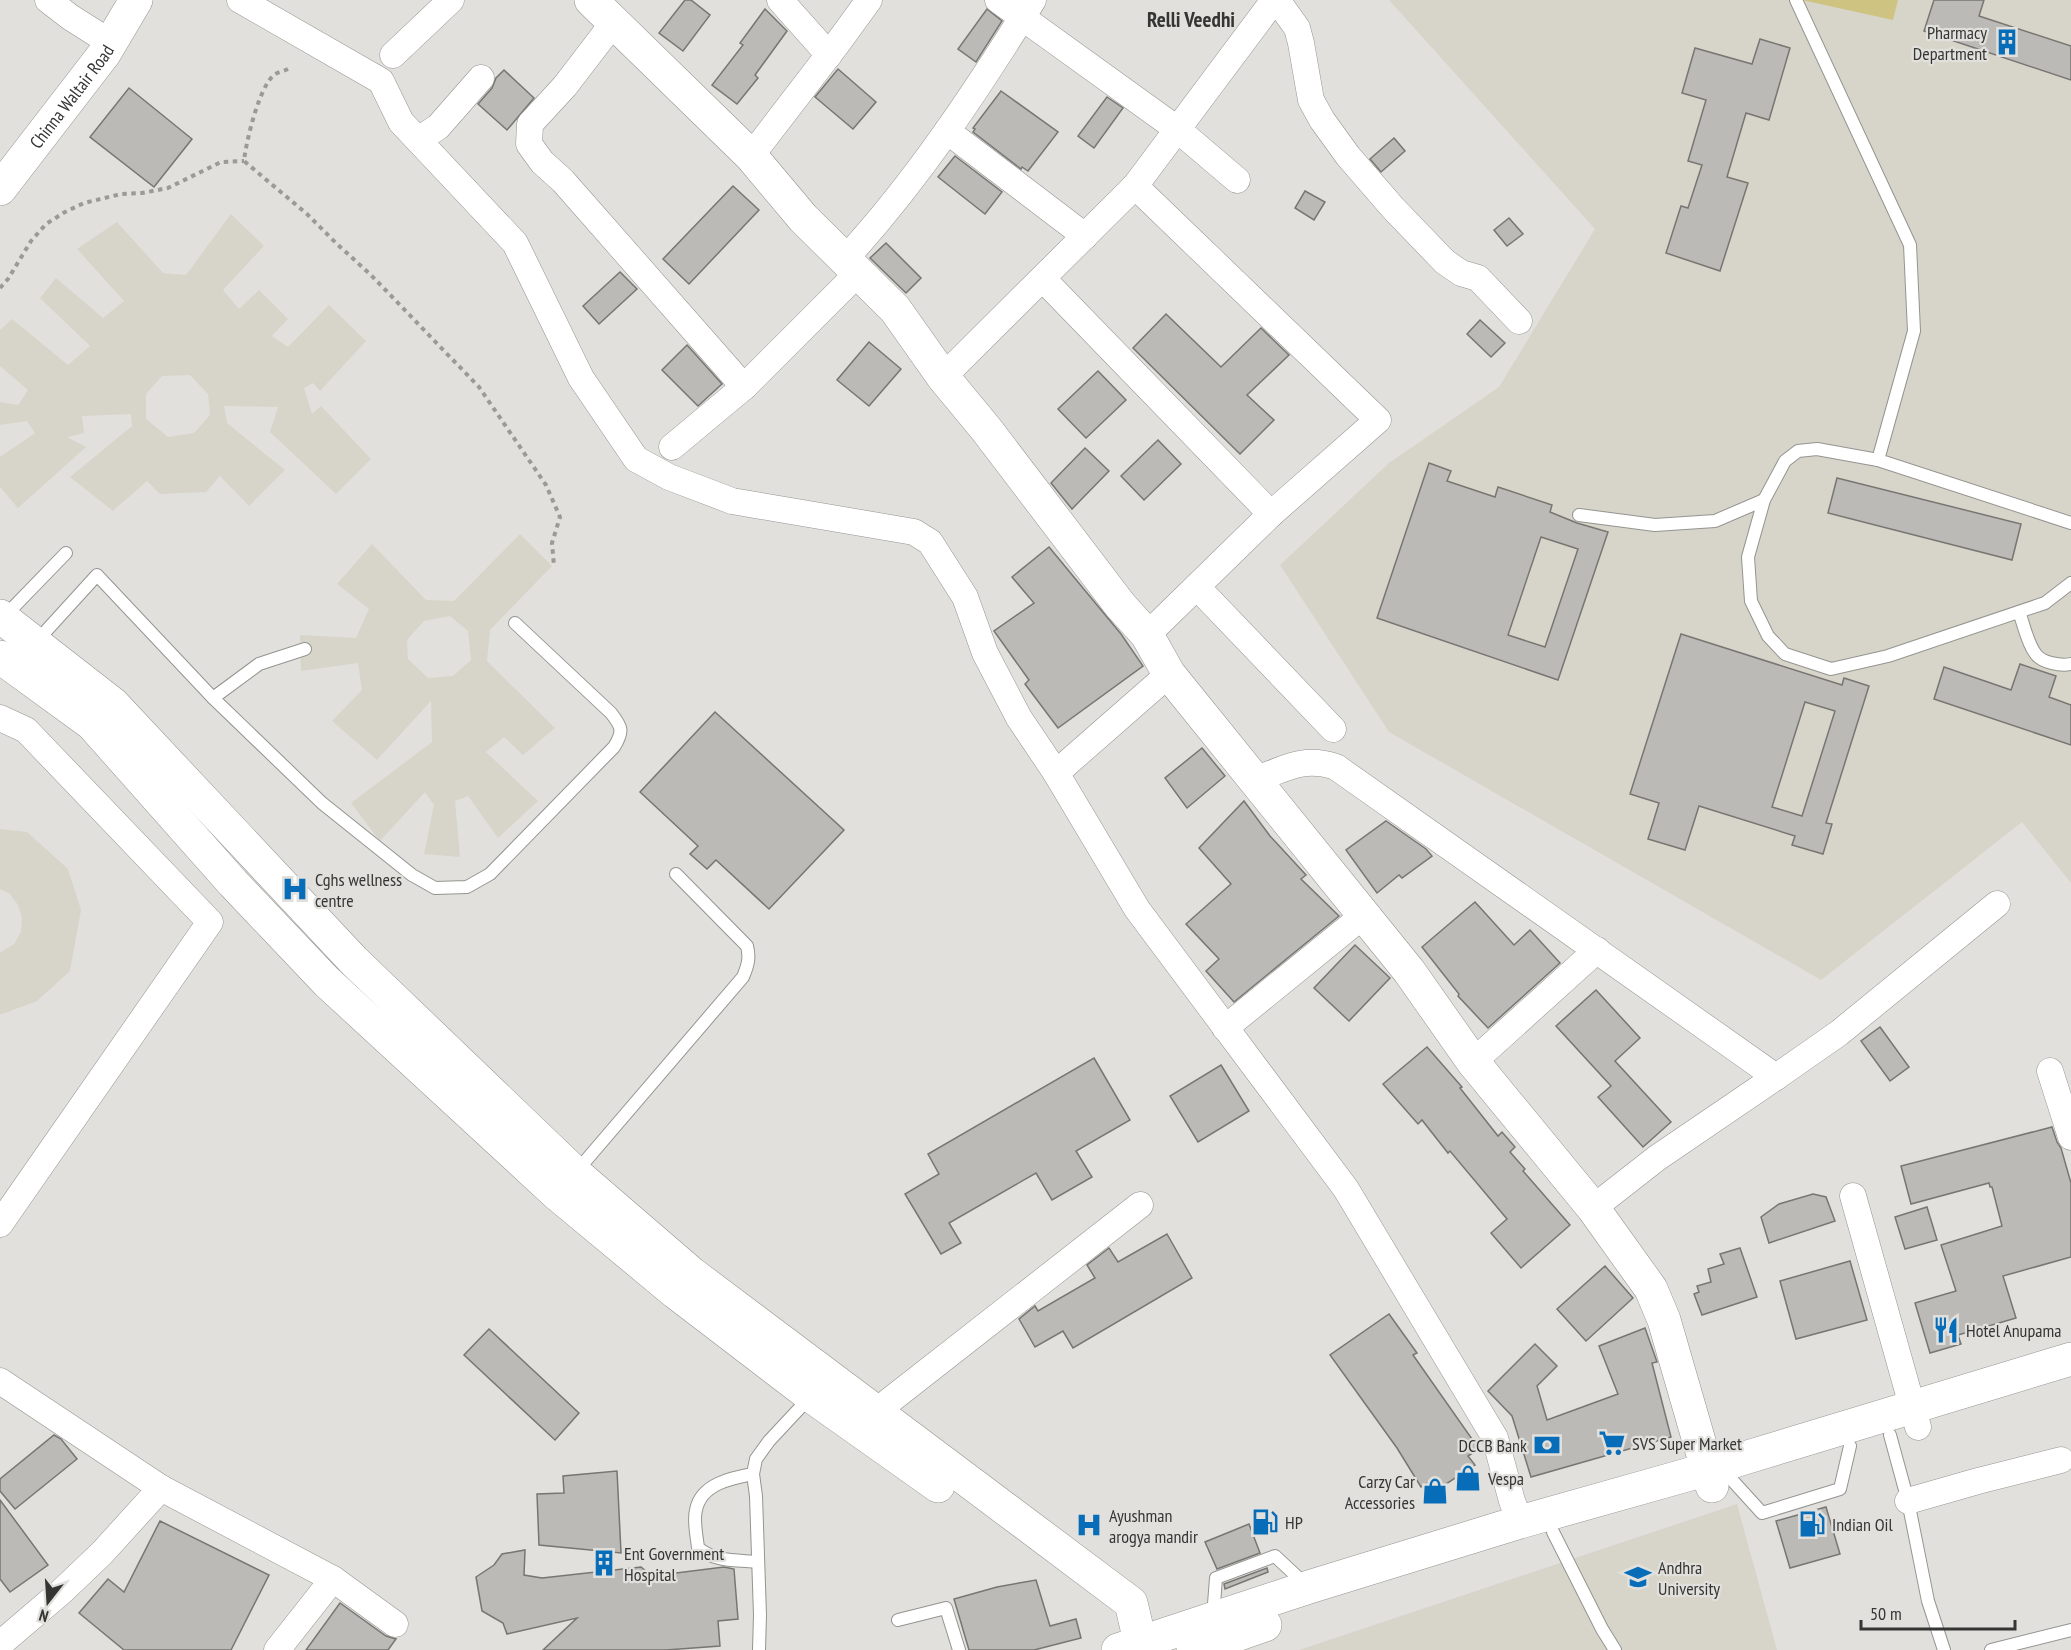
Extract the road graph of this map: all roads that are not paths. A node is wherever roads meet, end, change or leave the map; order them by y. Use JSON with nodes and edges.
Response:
{"nodes":[{"id":1,"x":48,"y":0,"type":"edge"},
{"id":2,"x":136,"y":0,"type":"edge"},
{"id":3,"x":240,"y":0,"type":"edge"},
{"id":4,"x":451,"y":0,"type":"edge"},
{"id":5,"x":591,"y":0,"type":"edge"},
{"id":6,"x":780,"y":0,"type":"edge"},
{"id":7,"x":869,"y":0,"type":"edge"},
{"id":8,"x":998,"y":0,"type":"edge"},
{"id":9,"x":1275,"y":0,"type":"edge"},
{"id":10,"x":1796,"y":0,"type":"edge"},
{"id":11,"x":1028,"y":8,"type":"edge"},
{"id":12,"x":614,"y":22,"type":"junction"},
{"id":13,"x":111,"y":43,"type":"junction"},
{"id":14,"x":829,"y":55,"type":"junction"},
{"id":15,"x":393,"y":56,"type":"dead end"},
{"id":16,"x":481,"y":78,"type":"dead end"},
{"id":17,"x":1177,"y":129,"type":"junction"},
{"id":18,"x":947,"y":131,"type":"junction"},
{"id":19,"x":418,"y":140,"type":"junction"},
{"id":20,"x":751,"y":156,"type":"junction"},
{"id":21,"x":1237,"y":180,"type":"dead end"},
{"id":22,"x":1,"y":186,"type":"edge"},
{"id":23,"x":1135,"y":186,"type":"junction"},
{"id":24,"x":1085,"y":236,"type":"junction"},
{"id":25,"x":851,"y":266,"type":"junction"},
{"id":26,"x":1043,"y":279,"type":"junction"},
{"id":27,"x":1519,"y":321,"type":"dead end"},
{"id":28,"x":944,"y":377,"type":"junction"},
{"id":29,"x":744,"y":387,"type":"junction"},
{"id":30,"x":672,"y":447,"type":"dead end"},
{"id":31,"x":1878,"y":460,"type":"junction"},
{"id":32,"x":1764,"y":500,"type":"junction"},
{"id":33,"x":1271,"y":514,"type":"junction"},
{"id":34,"x":1579,"y":515,"type":"dead end"},
{"id":35,"x":2071,"y":523,"type":"edge"},
{"id":36,"x":66,"y":553,"type":"dead end"},
{"id":37,"x":2071,"y":583,"type":"edge"},
{"id":38,"x":1197,"y":587,"type":"junction"},
{"id":39,"x":2019,"y":612,"type":"junction"},
{"id":40,"x":1,"y":618,"type":"edge"},
{"id":41,"x":515,"y":623,"type":"dead end"},
{"id":42,"x":1147,"y":635,"type":"junction"},
{"id":43,"x":305,"y":649,"type":"dead end"},
{"id":44,"x":20,"y":657,"type":"edge"},
{"id":45,"x":2071,"y":664,"type":"edge"},
{"id":46,"x":1169,"y":674,"type":"junction"},
{"id":47,"x":213,"y":698,"type":"junction"},
{"id":48,"x":0,"y":718,"type":"edge"},
{"id":49,"x":1333,"y":729,"type":"dead end"},
{"id":50,"x":1056,"y":773,"type":"junction"},
{"id":51,"x":1254,"y":780,"type":"junction"},
{"id":52,"x":676,"y":874,"type":"dead end"},
{"id":53,"x":1997,"y":904,"type":"dead end"},
{"id":54,"x":1364,"y":915,"type":"junction"},
{"id":55,"x":1597,"y":950,"type":"junction"},
{"id":56,"x":1225,"y":1028,"type":"junction"},
{"id":57,"x":1473,"y":1062,"type":"junction"},
{"id":58,"x":2050,"y":1071,"type":"dead end"},
{"id":59,"x":1776,"y":1077,"type":"junction"},
{"id":60,"x":2071,"y":1137,"type":"edge"},
{"id":61,"x":566,"y":1183,"type":"junction"},
{"id":62,"x":1853,"y":1196,"type":"dead end"},
{"id":63,"x":1140,"y":1205,"type":"dead end"},
{"id":64,"x":1593,"y":1209,"type":"junction"},
{"id":65,"x":0,"y":1224,"type":"edge"},
{"id":66,"x":2071,"y":1359,"type":"edge"},
{"id":67,"x":0,"y":1381,"type":"edge"},
{"id":68,"x":2071,"y":1383,"type":"edge"},
{"id":69,"x":821,"y":1386,"type":"junction"},
{"id":70,"x":870,"y":1423,"type":"junction"},
{"id":71,"x":1906,"y":1423,"type":"junction"},
{"id":72,"x":2061,"y":1460,"type":"dead end"},
{"id":73,"x":753,"y":1474,"type":"junction"},
{"id":74,"x":1717,"y":1478,"type":"junction"},
{"id":75,"x":161,"y":1488,"type":"junction"},
{"id":76,"x":1908,"y":1501,"type":"junction"},
{"id":77,"x":1520,"y":1522,"type":"junction"},
{"id":78,"x":1553,"y":1532,"type":"junction"},
{"id":79,"x":758,"y":1562,"type":"junction"},
{"id":80,"x":333,"y":1579,"type":"junction"},
{"id":81,"x":897,"y":1620,"type":"dead end"},
{"id":82,"x":395,"y":1624,"type":"dead end"},
{"id":83,"x":2071,"y":1630,"type":"edge"},
{"id":84,"x":2042,"y":1637,"type":"junction"},
{"id":85,"x":0,"y":1644,"type":"edge"},
{"id":86,"x":1130,"y":1648,"type":"edge"},
{"id":87,"x":277,"y":1650,"type":"edge"},
{"id":88,"x":759,"y":1650,"type":"edge"},
{"id":89,"x":959,"y":1650,"type":"edge"},
{"id":90,"x":1193,"y":1650,"type":"edge"},
{"id":91,"x":1615,"y":1650,"type":"edge"},
{"id":92,"x":1944,"y":1650,"type":"edge"},
{"id":93,"x":1991,"y":1650,"type":"edge"},
{"id":94,"x":2046,"y":1650,"type":"edge"}],
"edges":[{"from":1,"to":13,"type":"street"},
{"from":2,"to":13,"type":"street","name":"Chinna Waltair Road"},
{"from":3,"to":19,"type":"street"},
{"from":4,"to":15,"type":"street"},
{"from":5,"to":12,"type":"street"},
{"from":6,"to":14,"type":"street"},
{"from":7,"to":14,"type":"street"},
{"from":8,"to":11,"type":"street"},
{"from":9,"to":17,"type":"street"},
{"from":9,"to":27,"type":"street"},
{"from":10,"to":31,"type":"lane"},
{"from":11,"to":17,"type":"street"},
{"from":11,"to":18,"type":"street"},
{"from":12,"to":20,"type":"street"},
{"from":12,"to":29,"type":"street"},
{"from":13,"to":22,"type":"street","name":"Chinna Waltair Road"},
{"from":14,"to":20,"type":"street"},
{"from":16,"to":19,"type":"street"},
{"from":17,"to":21,"type":"street"},
{"from":17,"to":23,"type":"street"},
{"from":18,"to":24,"type":"street"},
{"from":18,"to":25,"type":"street"},
{"from":19,"to":50,"type":"street"},
{"from":20,"to":25,"type":"street"},
{"from":23,"to":24,"type":"street"},
{"from":23,"to":33,"type":"street"},
{"from":24,"to":26,"type":"street"},
{"from":25,"to":28,"type":"street"},
{"from":25,"to":29,"type":"street"},
{"from":26,"to":28,"type":"street"},
{"from":26,"to":33,"type":"street"},
{"from":28,"to":42,"type":"street"},
{"from":29,"to":30,"type":"street"},
{"from":31,"to":32,"type":"lane"},
{"from":31,"to":35,"type":"lane"},
{"from":32,"to":34,"type":"lane"},
{"from":32,"to":39,"type":"lane"},
{"from":33,"to":38,"type":"street"},
{"from":36,"to":40,"type":"lane"},
{"from":37,"to":39,"type":"lane"},
{"from":38,"to":42,"type":"street"},
{"from":38,"to":49,"type":"street"},
{"from":39,"to":45,"type":"lane"},
{"from":40,"to":44,"type":"street"},
{"from":41,"to":47,"type":"lane"},
{"from":42,"to":46,"type":"street"},
{"from":43,"to":47,"type":"lane"},
{"from":44,"to":47,"type":"lane"},
{"from":44,"to":61,"type":"street"},
{"from":46,"to":50,"type":"street"},
{"from":46,"to":51,"type":"street"},
{"from":48,"to":65,"type":"street"},
{"from":50,"to":56,"type":"street"},
{"from":51,"to":54,"type":"street"},
{"from":51,"to":55,"type":"street"},
{"from":52,"to":61,"type":"lane"},
{"from":53,"to":59,"type":"street"},
{"from":54,"to":56,"type":"street"},
{"from":54,"to":57,"type":"street"},
{"from":55,"to":57,"type":"street"},
{"from":55,"to":59,"type":"street"},
{"from":56,"to":77,"type":"street"},
{"from":57,"to":64,"type":"street"},
{"from":58,"to":60,"type":"street"},
{"from":59,"to":64,"type":"street"},
{"from":61,"to":69,"type":"street"},
{"from":62,"to":71,"type":"street"},
{"from":63,"to":70,"type":"street"},
{"from":64,"to":74,"type":"street"},
{"from":66,"to":71,"type":"street"},
{"from":67,"to":75,"type":"street"},
{"from":68,"to":71,"type":"street"},
{"from":69,"to":70,"type":"street"},
{"from":69,"to":73,"type":"lane"},
{"from":70,"to":86,"type":"street"},
{"from":71,"to":74,"type":"street"},
{"from":71,"to":74,"type":"street"},
{"from":71,"to":76,"type":"lane"},
{"from":72,"to":76,"type":"street"},
{"from":73,"to":79,"type":"lane"},
{"from":73,"to":79,"type":"lane"},
{"from":74,"to":77,"type":"street"},
{"from":74,"to":78,"type":"street"},
{"from":75,"to":80,"type":"street"},
{"from":75,"to":85,"type":"street"},
{"from":76,"to":92,"type":"lane"},
{"from":77,"to":86,"type":"street"},
{"from":78,"to":90,"type":"street"},
{"from":78,"to":91,"type":"lane"},
{"from":79,"to":88,"type":"lane"},
{"from":80,"to":82,"type":"street"},
{"from":80,"to":87,"type":"street"},
{"from":81,"to":89,"type":"lane"},
{"from":83,"to":84,"type":"lane"},
{"from":84,"to":93,"type":"lane"},
{"from":84,"to":94,"type":"lane"}]}
